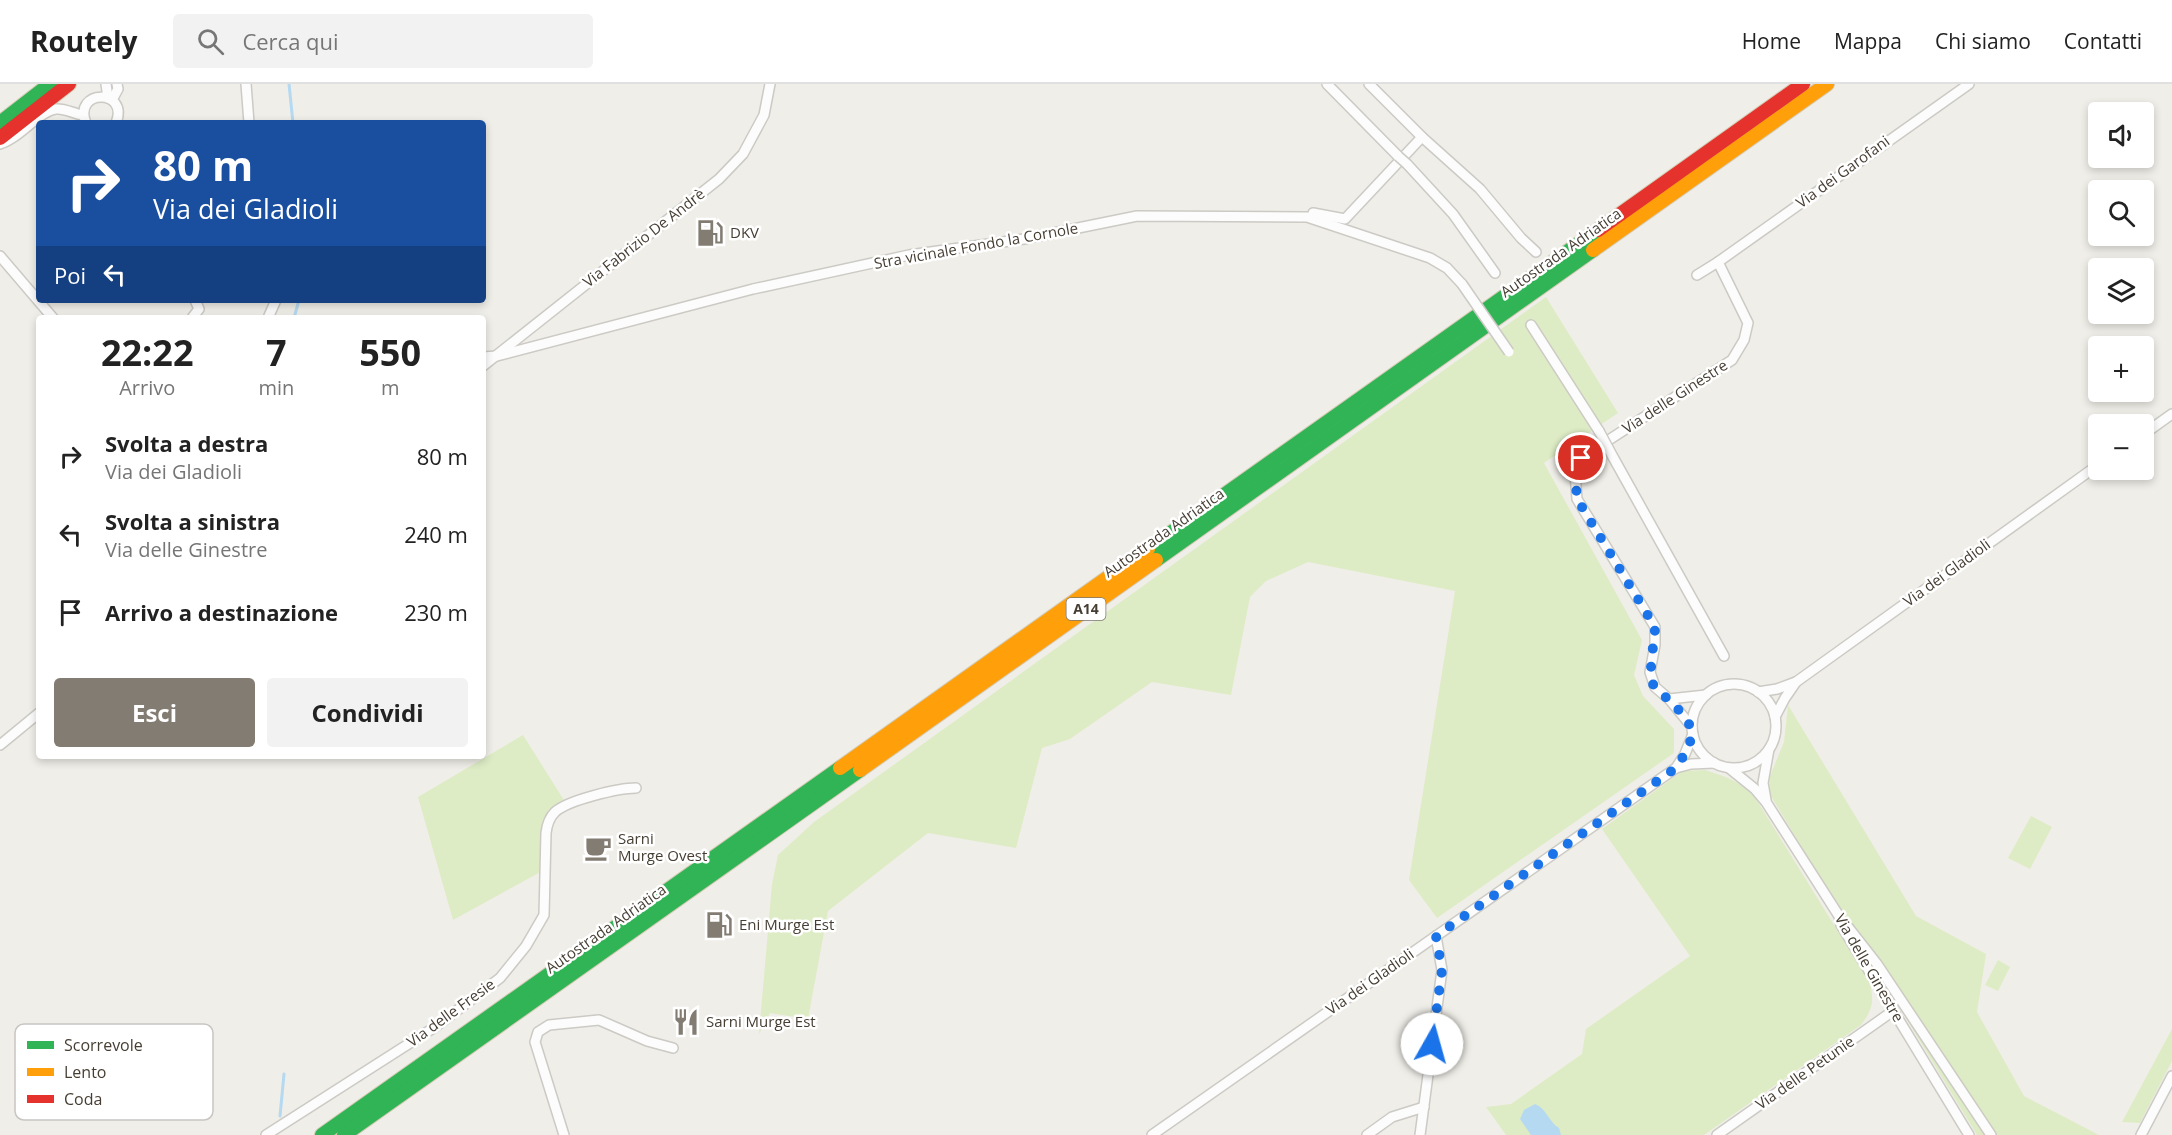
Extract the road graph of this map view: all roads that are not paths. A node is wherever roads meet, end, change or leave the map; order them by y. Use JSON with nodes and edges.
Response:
{"nodes":[{"id":1,"x":50,"y":84,"type":"edge"},
{"id":2,"x":69,"y":84,"type":"edge"},
{"id":3,"x":106,"y":84,"type":"edge"},
{"id":4,"x":117,"y":84,"type":"edge"},
{"id":5,"x":246,"y":84,"type":"edge"},
{"id":6,"x":770,"y":84,"type":"edge"},
{"id":7,"x":1327,"y":84,"type":"edge"},
{"id":8,"x":1369,"y":84,"type":"edge"},
{"id":9,"x":1803,"y":84,"type":"edge"},
{"id":10,"x":1827,"y":84,"type":"edge"},
{"id":11,"x":1969,"y":84,"type":"edge"},
{"id":12,"x":110,"y":99,"type":"junction"},
{"id":13,"x":85,"y":119,"type":"edge"},
{"id":14,"x":38,"y":120,"type":"edge"},
{"id":15,"x":117,"y":120,"type":"edge"},
{"id":16,"x":249,"y":120,"type":"edge"},
{"id":17,"x":36,"y":121,"type":"edge"},
{"id":18,"x":0,"y":123,"type":"edge"},
{"id":19,"x":1422,"y":137,"type":"junction"},
{"id":20,"x":0,"y":138,"type":"edge"},
{"id":21,"x":0,"y":144,"type":"edge"},
{"id":22,"x":1307,"y":217,"type":"junction"},
{"id":23,"x":1536,"y":252,"type":"dead end"},
{"id":24,"x":0,"y":256,"type":"edge"},
{"id":25,"x":1718,"y":262,"type":"junction"},
{"id":26,"x":1495,"y":273,"type":"dead end"},
{"id":27,"x":1697,"y":275,"type":"dead end"},
{"id":28,"x":36,"y":299,"type":"edge"},
{"id":29,"x":39,"y":303,"type":"edge"},
{"id":30,"x":49,"y":315,"type":"edge"},
{"id":31,"x":1531,"y":325,"type":"dead end"},
{"id":32,"x":1509,"y":352,"type":"dead end"},
{"id":33,"x":497,"y":356,"type":"junction"},
{"id":34,"x":486,"y":357,"type":"edge"},
{"id":35,"x":486,"y":364,"type":"edge"},
{"id":36,"x":2172,"y":414,"type":"edge"},
{"id":37,"x":2154,"y":427,"type":"edge"},
{"id":38,"x":2088,"y":472,"type":"edge"},
{"id":39,"x":1724,"y":656,"type":"dead end"},
{"id":40,"x":1796,"y":682,"type":"junction"},
{"id":41,"x":1758,"y":692,"type":"junction"},
{"id":42,"x":1706,"y":695,"type":"junction"},
{"id":43,"x":1669,"y":699,"type":"junction"},
{"id":44,"x":36,"y":715,"type":"edge"},
{"id":45,"x":1775,"y":717,"type":"junction"},
{"id":46,"x":1693,"y":730,"type":"junction"},
{"id":47,"x":0,"y":745,"type":"edge"},
{"id":48,"x":1769,"y":749,"type":"junction"},
{"id":49,"x":1714,"y":763,"type":"junction"},
{"id":50,"x":1676,"y":768,"type":"junction"},
{"id":51,"x":1729,"y":768,"type":"junction"},
{"id":52,"x":636,"y":788,"type":"dead end"},
{"id":53,"x":1766,"y":802,"type":"junction"},
{"id":54,"x":1839,"y":916,"type":"junction"},
{"id":55,"x":1436,"y":936,"type":"junction"},
{"id":56,"x":1893,"y":1011,"type":"junction"},
{"id":57,"x":673,"y":1048,"type":"dead end"},
{"id":58,"x":2172,"y":1076,"type":"edge"},
{"id":59,"x":1424,"y":1107,"type":"junction"},
{"id":60,"x":266,"y":1135,"type":"edge"},
{"id":61,"x":322,"y":1135,"type":"edge"},
{"id":62,"x":344,"y":1135,"type":"edge"},
{"id":63,"x":564,"y":1135,"type":"edge"},
{"id":64,"x":1152,"y":1135,"type":"edge"},
{"id":65,"x":1366,"y":1135,"type":"edge"},
{"id":66,"x":1420,"y":1135,"type":"edge"},
{"id":67,"x":1717,"y":1135,"type":"edge"},
{"id":68,"x":1969,"y":1135,"type":"edge"},
{"id":69,"x":1991,"y":1135,"type":"edge"},
{"id":70,"x":2141,"y":1135,"type":"edge"}],
"edges":[{"from":1,"to":18,"type":"main road"},
{"from":2,"to":20,"type":"main road"},
{"from":3,"to":12,"type":"street"},
{"from":4,"to":12,"type":"street"},
{"from":5,"to":16,"type":"street"},
{"from":6,"to":33,"type":"street","name":"Via Fabrizio De Andrè"},
{"from":7,"to":26,"type":"street","bridge":true},
{"from":8,"to":19,"type":"street"},
{"from":9,"to":61,"type":"main road","name":"Autostrada Adriatica","number":"A14"},
{"from":10,"to":62,"type":"main road","name":"Autostrada Adriatica","number":"A14"},
{"from":11,"to":25,"type":"street","name":"Via dei Garofani"},
{"from":12,"to":13,"type":"street"},
{"from":12,"to":15,"type":"street"},
{"from":13,"to":14,"type":"street"},
{"from":17,"to":21,"type":"street"},
{"from":19,"to":22,"type":"street"},
{"from":19,"to":23,"type":"street"},
{"from":22,"to":32,"type":"street","name":"Stra vicinale Fondo la Cornole","bridge":true},
{"from":22,"to":33,"type":"street","name":"Stra vicinale Fondo la Cornole"},
{"from":24,"to":28,"type":"street"},
{"from":25,"to":27,"type":"street","name":"Via dei Garofani"},
{"from":25,"to":43,"type":"street","name":"Via delle Ginestre"},
{"from":29,"to":30,"type":"street"},
{"from":31,"to":39,"type":"street","bridge":true},
{"from":33,"to":34,"type":"street","name":"Stra vicinale Fondo la Cornole"},
{"from":33,"to":35,"type":"street","name":"Via Fabrizio De Andrè"},
{"from":36,"to":37,"type":"street"},
{"from":38,"to":40,"type":"street","name":"Via dei Gladioli"},
{"from":40,"to":41,"type":"street","name":"Via dei Gladioli"},
{"from":40,"to":45,"type":"street","name":"Via dei Gladioli"},
{"from":41,"to":42,"type":"street","name":"Via dei Gladioli"},
{"from":41,"to":45,"type":"street"},
{"from":42,"to":43,"type":"street"},
{"from":42,"to":46,"type":"street","name":"Via dei Gladioli"},
{"from":43,"to":46,"type":"street"},
{"from":44,"to":47,"type":"street"},
{"from":45,"to":48,"type":"street","name":"Via dei Gladioli"},
{"from":46,"to":49,"type":"street"},
{"from":46,"to":50,"type":"street","name":"Via dei Gladioli"},
{"from":48,"to":51,"type":"street"},
{"from":48,"to":53,"type":"street"},
{"from":49,"to":50,"type":"street","name":"Via dei Gladioli"},
{"from":49,"to":51,"type":"street","name":"Via dei Gladioli"},
{"from":50,"to":55,"type":"street","name":"Via dei Gladioli"},
{"from":51,"to":53,"type":"street","name":"Via delle Ginestre"},
{"from":52,"to":60,"type":"street","name":"Via delle Fresie"},
{"from":53,"to":54,"type":"street","name":"Via delle Ginestre"},
{"from":54,"to":56,"type":"street","name":"Via delle Ginestre"},
{"from":54,"to":69,"type":"street"},
{"from":55,"to":59,"type":"street"},
{"from":55,"to":64,"type":"street","name":"Via dei Gladioli"},
{"from":56,"to":67,"type":"street","name":"Via delle Petunie"},
{"from":56,"to":68,"type":"street","name":"Via delle Ginestre"},
{"from":57,"to":63,"type":"street"},
{"from":58,"to":70,"type":"street"},
{"from":59,"to":65,"type":"street"},
{"from":59,"to":66,"type":"street"}]}
